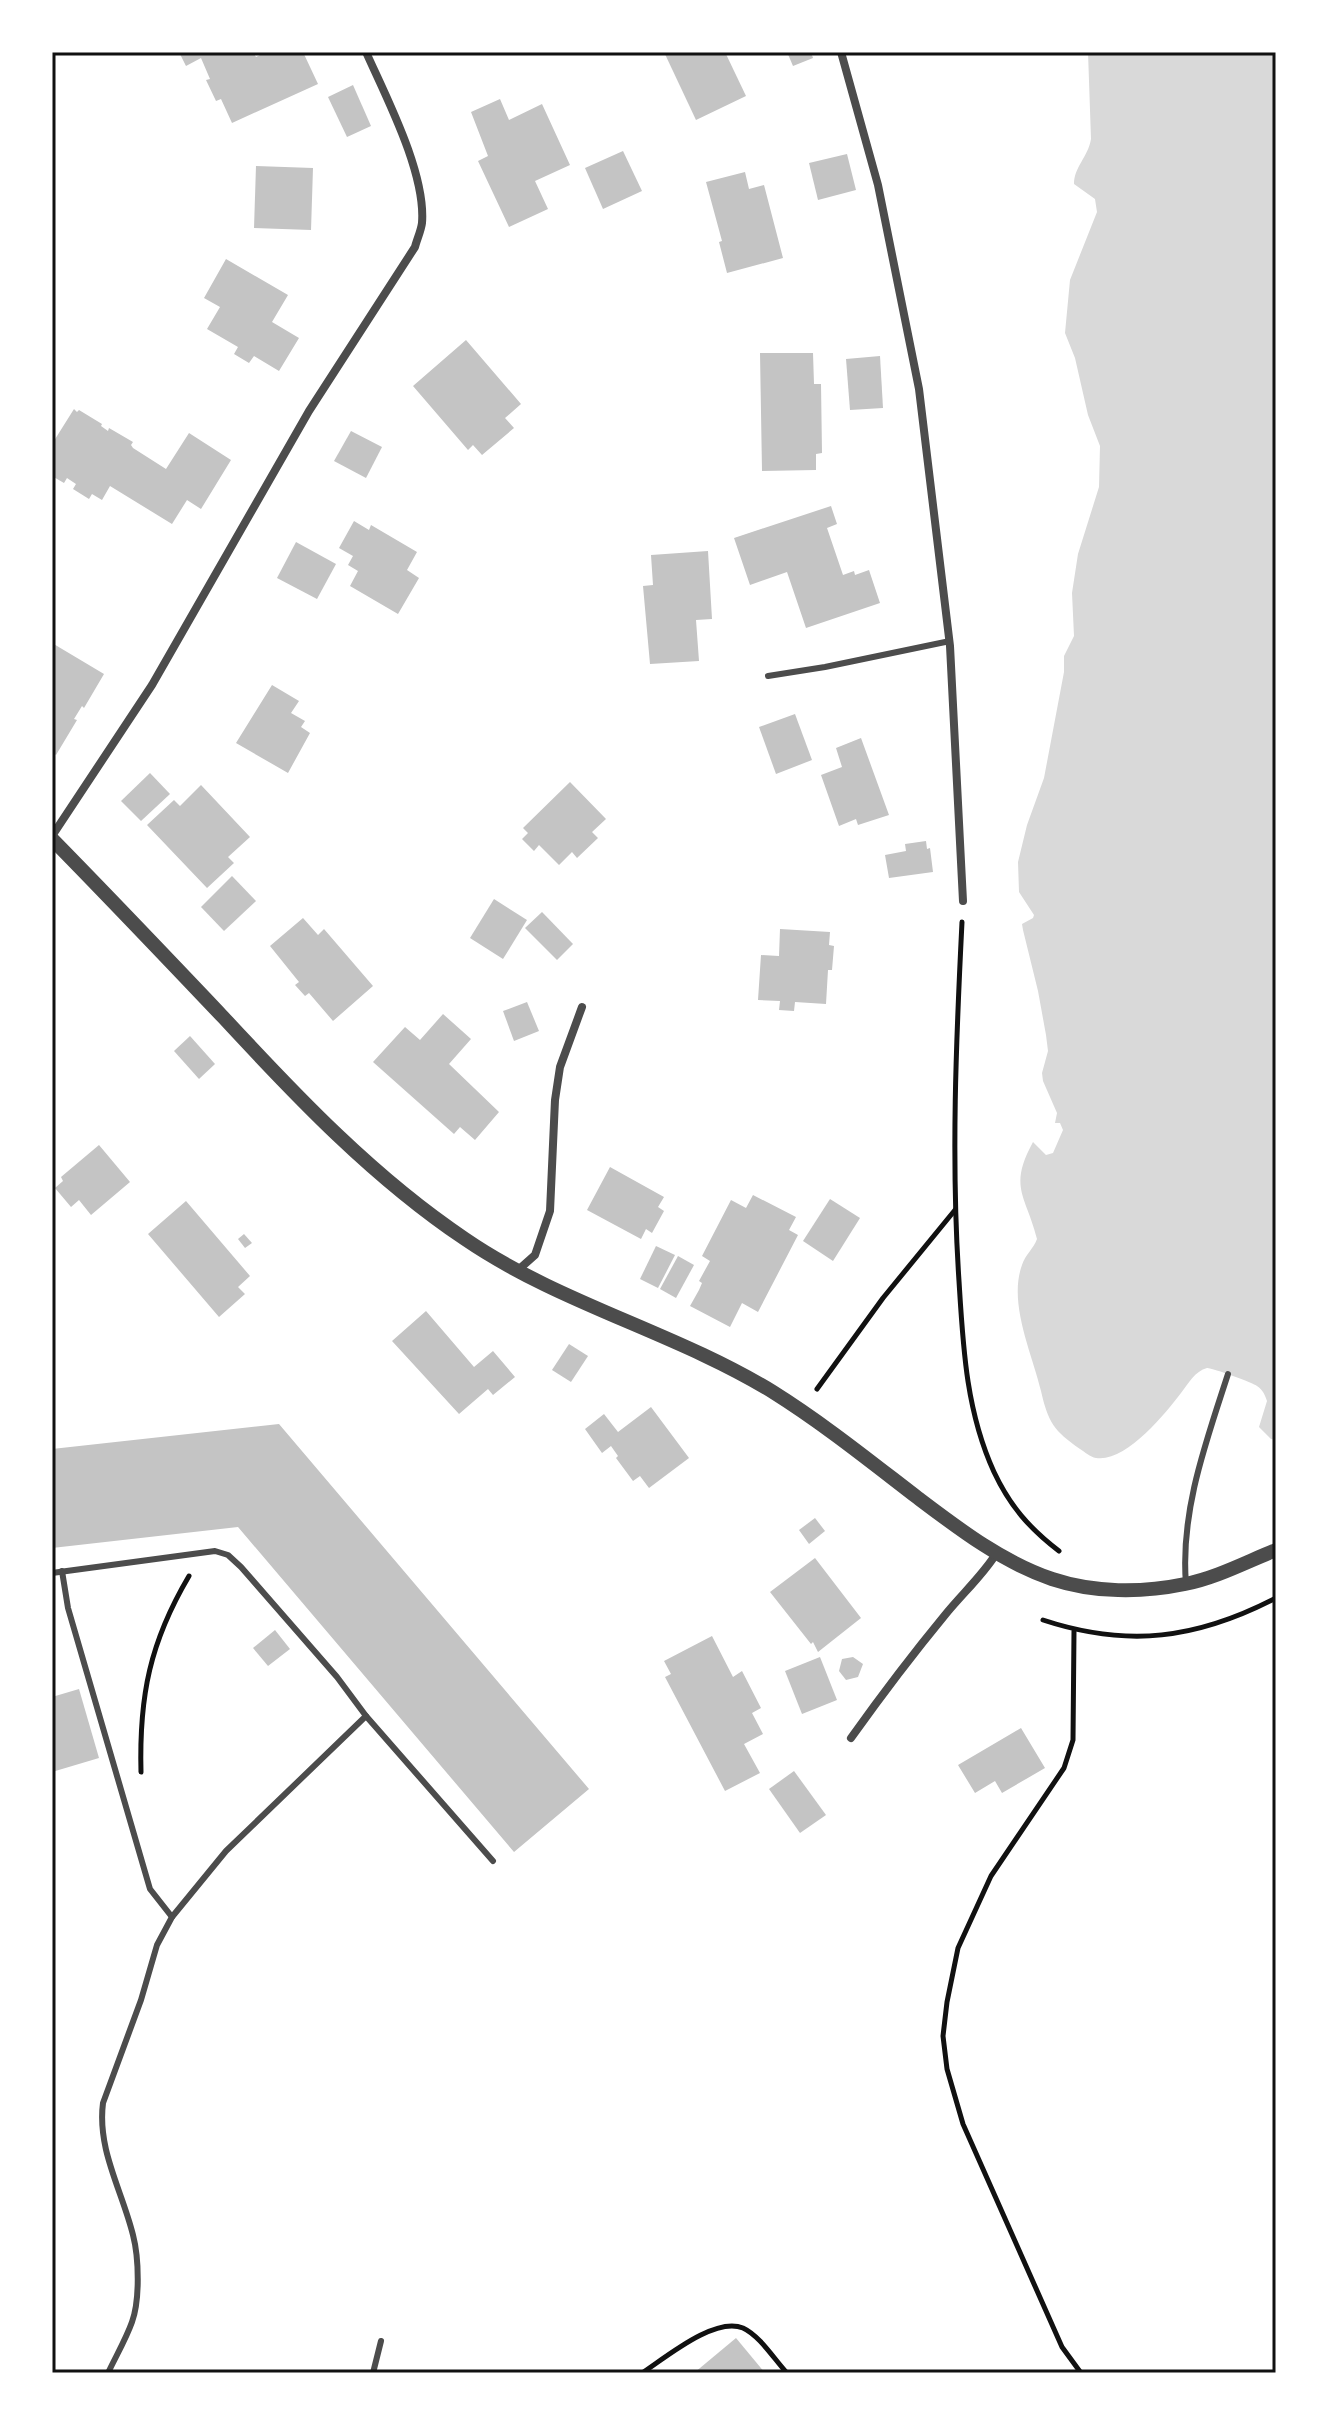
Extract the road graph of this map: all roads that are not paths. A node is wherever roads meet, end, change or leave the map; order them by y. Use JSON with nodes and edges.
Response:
{"nodes":[{"id":1,"x":366,"y":52,"type":"edge"},
{"id":2,"x":841,"y":52,"type":"edge"},
{"id":3,"x":950,"y":641,"type":"junction"},
{"id":4,"x":768,"y":676,"type":"dead end"},
{"id":5,"x":52,"y":838,"type":"edge"},
{"id":6,"x":963,"y":901,"type":"road end"},
{"id":7,"x":582,"y":1007,"type":"dead end"},
{"id":8,"x":516,"y":1271,"type":"junction"},
{"id":9,"x":1228,"y":1374,"type":"dead end"},
{"id":10,"x":1276,"y":1550,"type":"edge"},
{"id":11,"x":996,"y":1554,"type":"junction"},
{"id":12,"x":62,"y":1571,"type":"junction"},
{"id":13,"x":52,"y":1573,"type":"edge"},
{"id":14,"x":1186,"y":1584,"type":"junction"},
{"id":15,"x":366,"y":1716,"type":"junction"},
{"id":16,"x":851,"y":1738,"type":"dead end"},
{"id":17,"x":493,"y":1861,"type":"dead end"},
{"id":18,"x":172,"y":1917,"type":"junction"},
{"id":19,"x":381,"y":2341,"type":"dead end"},
{"id":20,"x":108,"y":2373,"type":"edge"},
{"id":21,"x":373,"y":2373,"type":"edge"}],
"edges":[{"from":1,"to":5,"type":"street"},
{"from":2,"to":3,"type":"street"},
{"from":3,"to":4,"type":"lane"},
{"from":3,"to":6,"type":"street"},
{"from":5,"to":8,"type":"street"},
{"from":7,"to":8,"type":"street"},
{"from":8,"to":11,"type":"street"},
{"from":9,"to":14,"type":"lane"},
{"from":10,"to":14,"type":"street"},
{"from":11,"to":14,"type":"street"},
{"from":11,"to":16,"type":"street"},
{"from":12,"to":13,"type":"lane"},
{"from":12,"to":15,"type":"lane"},
{"from":12,"to":18,"type":"lane"},
{"from":15,"to":17,"type":"lane"},
{"from":15,"to":18,"type":"lane"},
{"from":18,"to":20,"type":"lane"},
{"from":19,"to":21,"type":"lane"}]}
